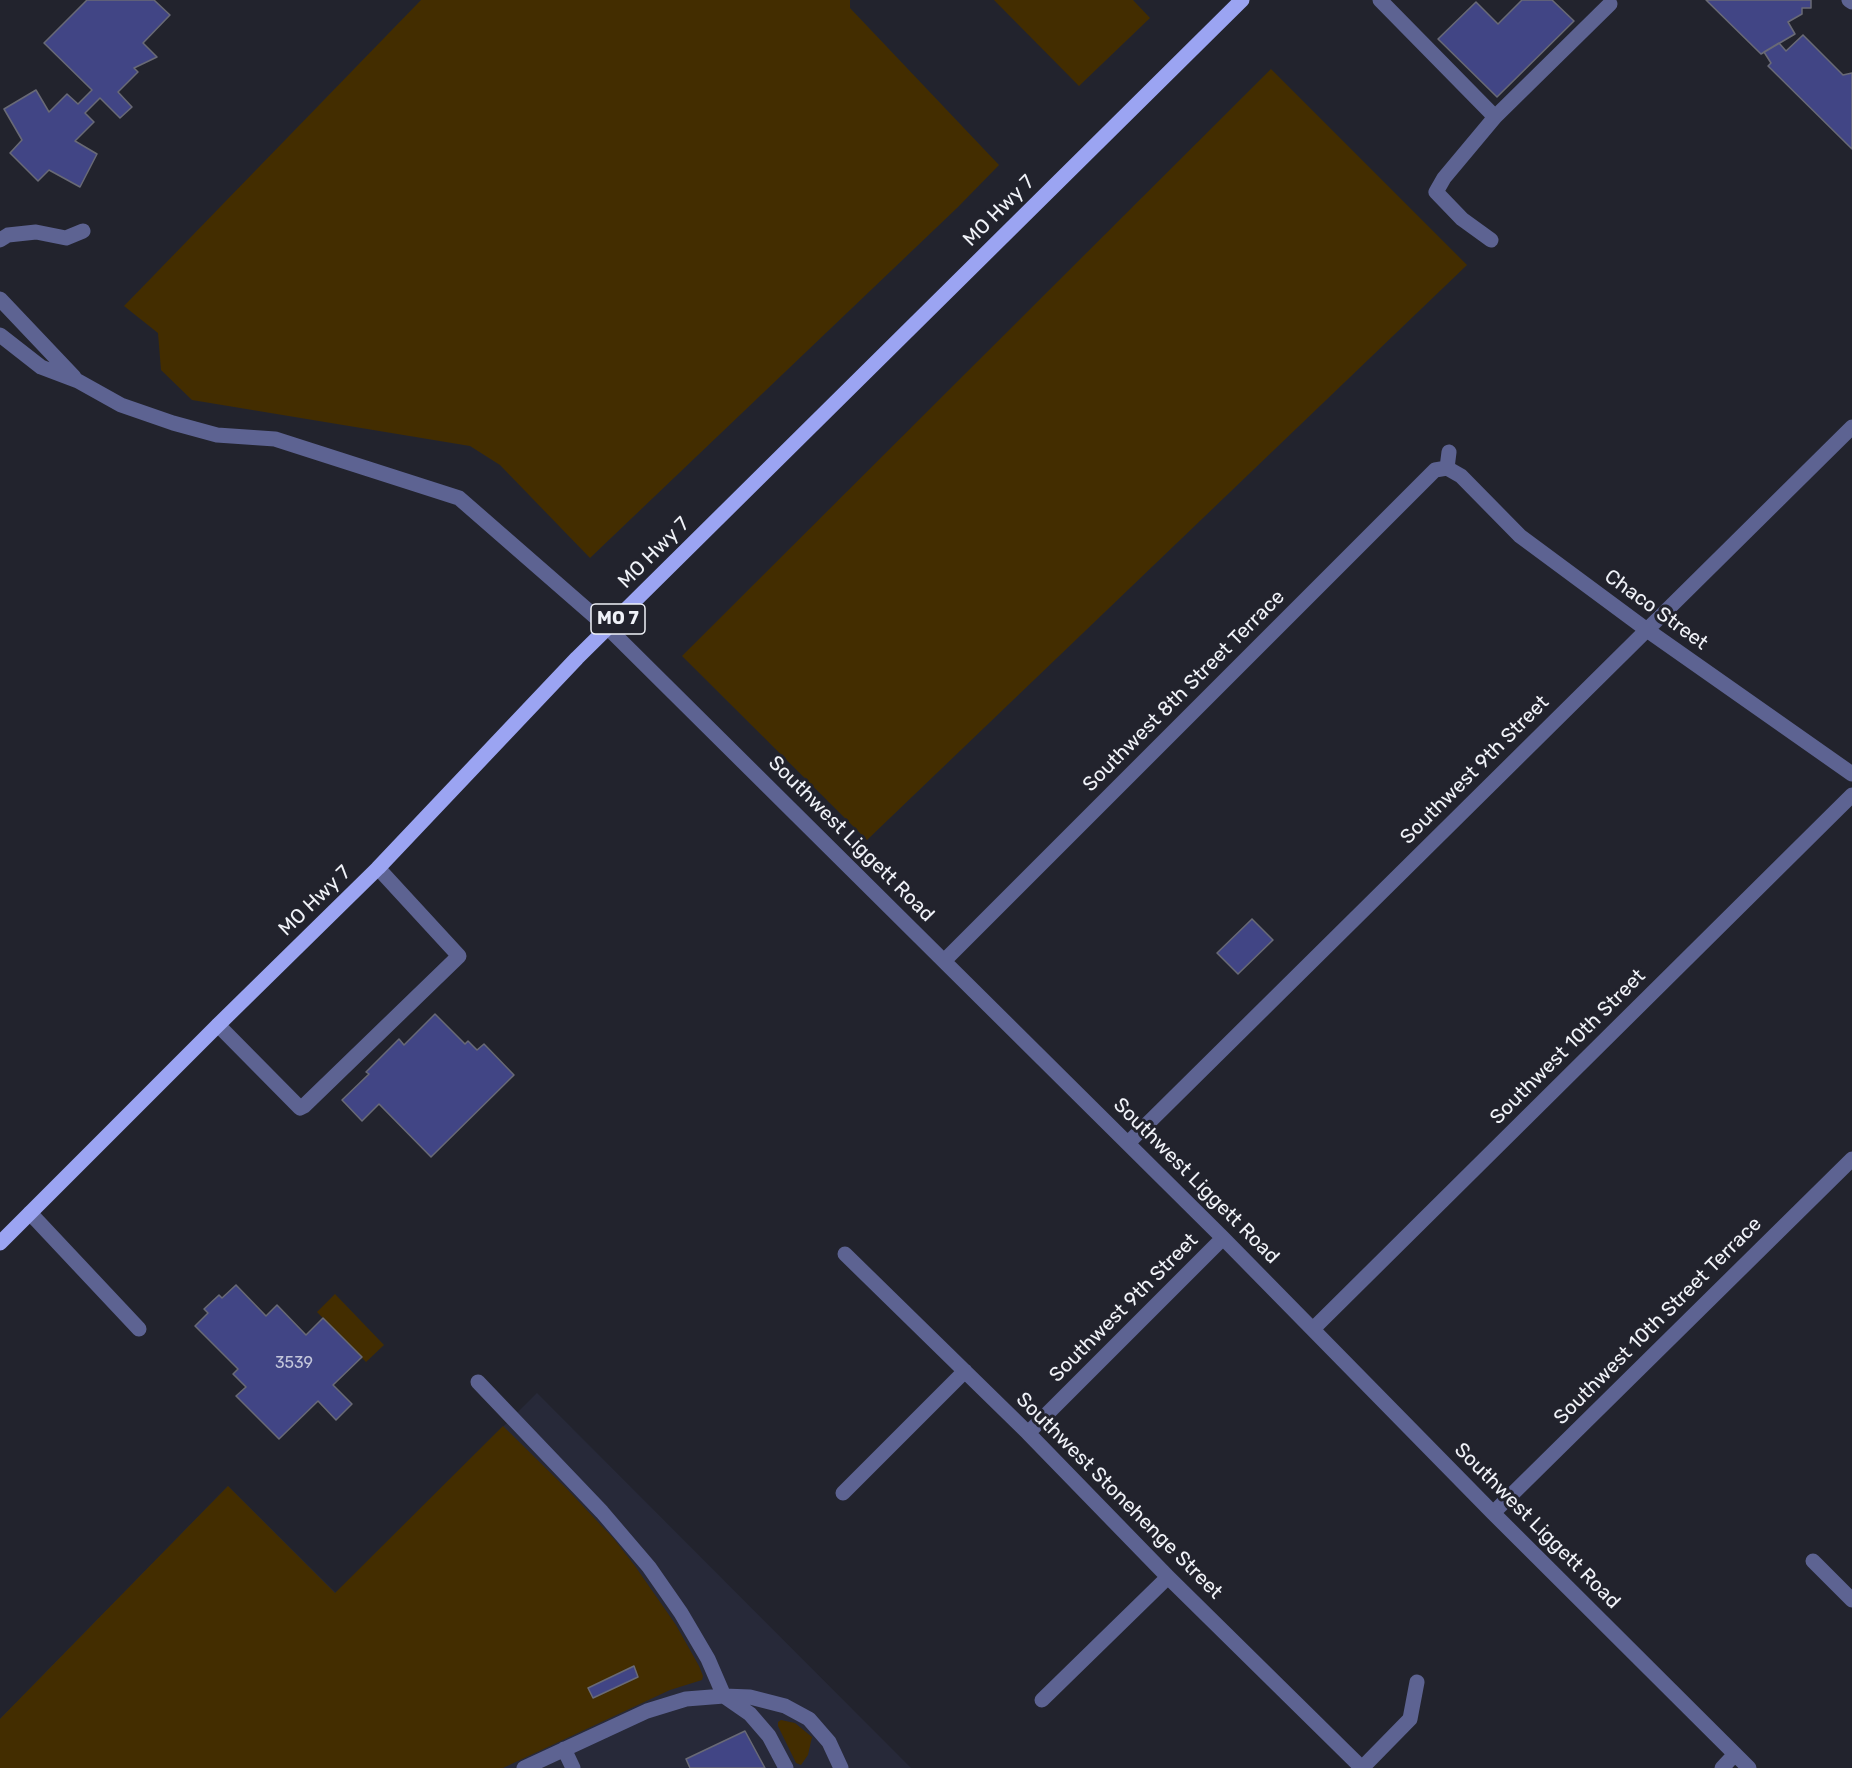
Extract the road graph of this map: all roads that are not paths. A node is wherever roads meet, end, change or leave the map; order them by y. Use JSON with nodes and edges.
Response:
{"nodes":[{"id":1,"x":1242,"y":0,"type":"edge"},
{"id":2,"x":1380,"y":0,"type":"edge"},
{"id":3,"x":1610,"y":4,"type":"dead end"},
{"id":4,"x":1495,"y":117,"type":"junction"},
{"id":5,"x":83,"y":231,"type":"dead end"},
{"id":6,"x":0,"y":240,"type":"edge"},
{"id":7,"x":1491,"y":240,"type":"dead end"},
{"id":8,"x":0,"y":299,"type":"edge"},
{"id":9,"x":0,"y":335,"type":"edge"},
{"id":10,"x":78,"y":381,"type":"junction"},
{"id":11,"x":1852,"y":427,"type":"edge"},
{"id":12,"x":1449,"y":453,"type":"dead end"},
{"id":13,"x":1447,"y":468,"type":"junction"},
{"id":14,"x":608,"y":628,"type":"junction"},
{"id":15,"x":1647,"y":630,"type":"junction"},
{"id":16,"x":1852,"y":774,"type":"edge"},
{"id":17,"x":1852,"y":795,"type":"edge"},
{"id":18,"x":378,"y":868,"type":"junction"},
{"id":19,"x":944,"y":961,"type":"junction"},
{"id":20,"x":218,"y":1025,"type":"junction"},
{"id":21,"x":1128,"y":1143,"type":"junction"},
{"id":22,"x":1852,"y":1159,"type":"edge"},
{"id":23,"x":30,"y":1213,"type":"junction"},
{"id":24,"x":1223,"y":1238,"type":"junction"},
{"id":25,"x":0,"y":1244,"type":"edge"},
{"id":26,"x":846,"y":1254,"type":"dead end"},
{"id":27,"x":139,"y":1329,"type":"dead end"},
{"id":28,"x":1314,"y":1329,"type":"junction"},
{"id":29,"x":965,"y":1371,"type":"junction"},
{"id":30,"x":478,"y":1382,"type":"dead end"},
{"id":31,"x":1028,"y":1433,"type":"junction"},
{"id":32,"x":843,"y":1493,"type":"dead end"},
{"id":33,"x":1493,"y":1513,"type":"junction"},
{"id":34,"x":1813,"y":1561,"type":"dead end"},
{"id":35,"x":1168,"y":1577,"type":"junction"},
{"id":36,"x":1852,"y":1600,"type":"edge"},
{"id":37,"x":1417,"y":1683,"type":"dead end"},
{"id":38,"x":724,"y":1696,"type":"junction"},
{"id":39,"x":1042,"y":1700,"type":"dead end"},
{"id":40,"x":564,"y":1749,"type":"junction"},
{"id":41,"x":1735,"y":1754,"type":"junction"},
{"id":42,"x":524,"y":1768,"type":"edge"},
{"id":43,"x":573,"y":1768,"type":"edge"},
{"id":44,"x":786,"y":1768,"type":"edge"},
{"id":45,"x":841,"y":1768,"type":"edge"},
{"id":46,"x":1362,"y":1768,"type":"edge"},
{"id":47,"x":1722,"y":1768,"type":"edge"},
{"id":48,"x":1749,"y":1768,"type":"edge"}],
"edges":[{"from":1,"to":14,"type":"main road","name":"MO Hwy 7","number":"MO 7"},
{"from":2,"to":4,"type":"street"},
{"from":3,"to":4,"type":"street"},
{"from":4,"to":7,"type":"street"},
{"from":5,"to":6,"type":"street"},
{"from":8,"to":10,"type":"street"},
{"from":9,"to":10,"type":"street"},
{"from":10,"to":14,"type":"street","name":"Southwest Liggett Road"},
{"from":11,"to":15,"type":"street","name":"Southwest 9th Street"},
{"from":12,"to":13,"type":"street"},
{"from":13,"to":15,"type":"street","name":"Chaco Street"},
{"from":13,"to":19,"type":"street","name":"Southwest 8th Street Terrace"},
{"from":14,"to":18,"type":"main road","name":"MO Hwy 7","number":"MO 7"},
{"from":14,"to":19,"type":"street","name":"Southwest Liggett Road"},
{"from":15,"to":16,"type":"street","name":"Chaco Street"},
{"from":15,"to":21,"type":"street","name":"Southwest 9th Street"},
{"from":17,"to":28,"type":"street","name":"Southwest 10th Street"},
{"from":18,"to":20,"type":"main road","name":"MO Hwy 7","number":"MO 7"},
{"from":18,"to":20,"type":"street"},
{"from":19,"to":21,"type":"street","name":"Southwest Liggett Road"},
{"from":20,"to":23,"type":"main road","name":"MO Hwy 7","number":"MO 7"},
{"from":21,"to":24,"type":"street","name":"Southwest Liggett Road"},
{"from":22,"to":33,"type":"street","name":"Southwest 10th Street Terrace"},
{"from":23,"to":25,"type":"main road","name":"MO Hwy 7","number":"MO 7"},
{"from":23,"to":27,"type":"street"},
{"from":24,"to":28,"type":"street","name":"Southwest Liggett Road"},
{"from":24,"to":31,"type":"street","name":"Southwest 9th Street"},
{"from":26,"to":29,"type":"street","name":"Southwest Stonehenge Street"},
{"from":28,"to":33,"type":"street","name":"Southwest Liggett Road"},
{"from":29,"to":31,"type":"street","name":"Southwest Stonehenge Street"},
{"from":29,"to":32,"type":"street"},
{"from":30,"to":38,"type":"street"},
{"from":31,"to":35,"type":"street","name":"Southwest Stonehenge Street"},
{"from":33,"to":41,"type":"street","name":"Southwest Liggett Road"},
{"from":34,"to":36,"type":"street"},
{"from":35,"to":39,"type":"street"},
{"from":35,"to":46,"type":"street","name":"Southwest Stonehenge Street"},
{"from":37,"to":46,"type":"street"},
{"from":38,"to":40,"type":"street"},
{"from":38,"to":44,"type":"street"},
{"from":38,"to":45,"type":"street"},
{"from":40,"to":42,"type":"street"},
{"from":40,"to":43,"type":"street"},
{"from":41,"to":47,"type":"street"},
{"from":41,"to":48,"type":"street","name":"Southwest Liggett Road"}]}
